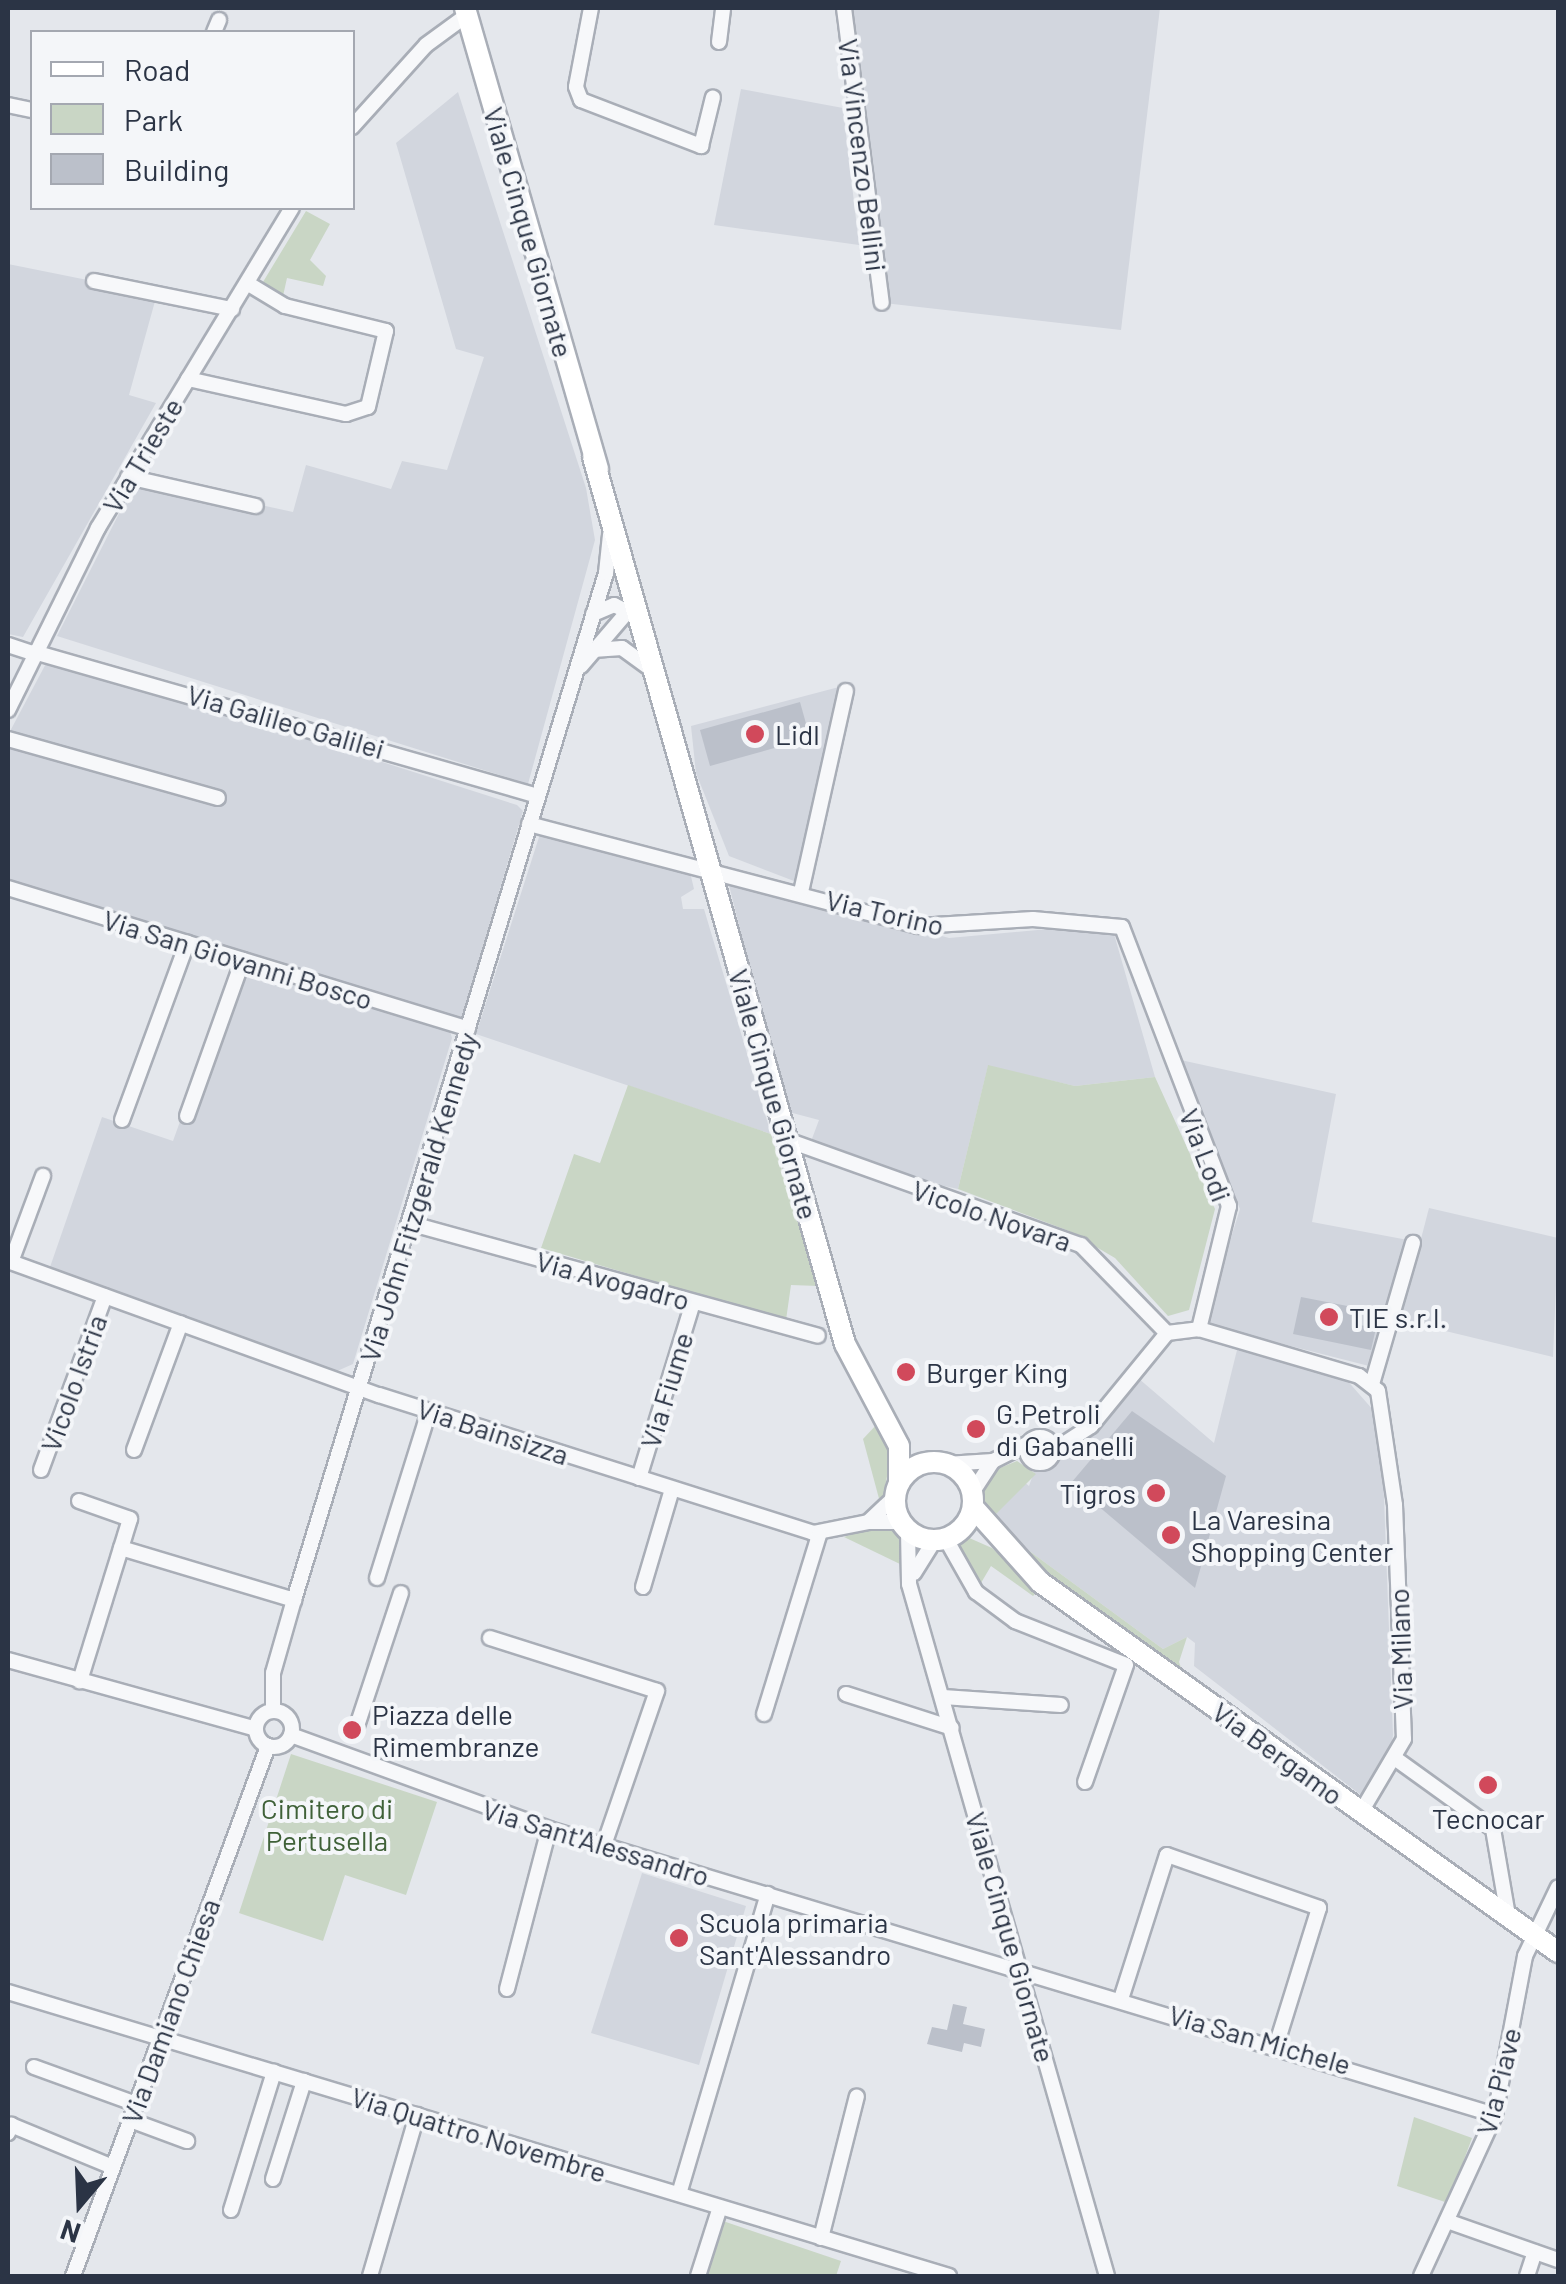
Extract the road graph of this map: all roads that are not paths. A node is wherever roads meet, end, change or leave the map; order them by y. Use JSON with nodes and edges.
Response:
{"nodes":[{"id":1,"x":591,"y":8,"type":"edge"},
{"id":2,"x":723,"y":8,"type":"edge"},
{"id":3,"x":844,"y":8,"type":"edge"},
{"id":4,"x":466,"y":11,"type":"edge"},
{"id":5,"x":719,"y":42,"type":"dead end"},
{"id":6,"x":714,"y":97,"type":"dead end"},
{"id":7,"x":355,"y":119,"type":"edge"},
{"id":8,"x":291,"y":210,"type":"edge"},
{"id":9,"x":94,"y":281,"type":"dead end"},
{"id":10,"x":247,"y":283,"type":"junction"},
{"id":11,"x":882,"y":303,"type":"dead end"},
{"id":12,"x":232,"y":309,"type":"junction"},
{"id":13,"x":188,"y":379,"type":"junction"},
{"id":14,"x":128,"y":477,"type":"junction"},
{"id":15,"x":256,"y":506,"type":"dead end"},
{"id":16,"x":616,"y":536,"type":"junction"},
{"id":17,"x":631,"y":611,"type":"junction"},
{"id":18,"x":593,"y":614,"type":"junction"},
{"id":19,"x":8,"y":646,"type":"edge"},
{"id":20,"x":592,"y":650,"type":"junction"},
{"id":21,"x":34,"y":652,"type":"junction"},
{"id":22,"x":647,"y":666,"type":"junction"},
{"id":23,"x":570,"y":684,"type":"junction"},
{"id":24,"x":846,"y":692,"type":"dead end"},
{"id":25,"x":8,"y":710,"type":"edge"},
{"id":26,"x":672,"y":717,"type":"junction"},
{"id":27,"x":8,"y":739,"type":"edge"},
{"id":28,"x":538,"y":796,"type":"junction"},
{"id":29,"x":218,"y":798,"type":"dead end"},
{"id":30,"x":694,"y":812,"type":"junction"},
{"id":31,"x":529,"y":824,"type":"junction"},
{"id":32,"x":710,"y":870,"type":"junction"},
{"id":33,"x":8,"y":888,"type":"edge"},
{"id":34,"x":801,"y":892,"type":"junction"},
{"id":35,"x":1122,"y":927,"type":"joint"},
{"id":36,"x":187,"y":944,"type":"junction"},
{"id":37,"x":242,"y":960,"type":"junction"},
{"id":38,"x":468,"y":1029,"type":"junction"},
{"id":39,"x":187,"y":1116,"type":"dead end"},
{"id":40,"x":122,"y":1120,"type":"dead end"},
{"id":41,"x":787,"y":1140,"type":"junction"},
{"id":42,"x":43,"y":1176,"type":"dead end"},
{"id":43,"x":408,"y":1223,"type":"junction"},
{"id":44,"x":1413,"y":1243,"type":"dead end"},
{"id":45,"x":8,"y":1261,"type":"edge"},
{"id":46,"x":105,"y":1296,"type":"junction"},
{"id":47,"x":692,"y":1302,"type":"junction"},
{"id":48,"x":181,"y":1324,"type":"junction"},
{"id":49,"x":1198,"y":1329,"type":"junction"},
{"id":50,"x":1167,"y":1333,"type":"junction"},
{"id":51,"x":843,"y":1336,"type":"junction"},
{"id":52,"x":860,"y":1375,"type":"junction"},
{"id":53,"x":1372,"y":1384,"type":"junction"},
{"id":54,"x":362,"y":1388,"type":"junction"},
{"id":55,"x":429,"y":1411,"type":"junction"},
{"id":56,"x":1071,"y":1434,"type":"junction"},
{"id":57,"x":1035,"y":1440,"type":"junction"},
{"id":58,"x":134,"y":1450,"type":"dead end"},
{"id":59,"x":1054,"y":1450,"type":"junction"},
{"id":60,"x":1008,"y":1455,"type":"junction"},
{"id":61,"x":992,"y":1460,"type":"junction"},
{"id":62,"x":1032,"y":1460,"type":"junction"},
{"id":63,"x":940,"y":1463,"type":"junction"},
{"id":64,"x":42,"y":1470,"type":"dead end"},
{"id":65,"x":639,"y":1478,"type":"junction"},
{"id":66,"x":672,"y":1489,"type":"junction"},
{"id":67,"x":897,"y":1491,"type":"junction"},
{"id":68,"x":973,"y":1500,"type":"junction"},
{"id":69,"x":80,"y":1502,"type":"dead end"},
{"id":70,"x":868,"y":1522,"type":"junction"},
{"id":71,"x":904,"y":1527,"type":"junction"},
{"id":72,"x":818,"y":1535,"type":"junction"},
{"id":73,"x":945,"y":1539,"type":"junction"},
{"id":74,"x":1002,"y":1547,"type":"junction"},
{"id":75,"x":121,"y":1548,"type":"junction"},
{"id":76,"x":377,"y":1578,"type":"dead end"},
{"id":77,"x":643,"y":1588,"type":"dead end"},
{"id":78,"x":401,"y":1593,"type":"dead end"},
{"id":79,"x":915,"y":1598,"type":"junction"},
{"id":80,"x":294,"y":1600,"type":"junction"},
{"id":81,"x":490,"y":1638,"type":"dead end"},
{"id":82,"x":8,"y":1660,"type":"edge"},
{"id":83,"x":80,"y":1681,"type":"junction"},
{"id":84,"x":846,"y":1694,"type":"dead end"},
{"id":85,"x":942,"y":1697,"type":"junction"},
{"id":86,"x":1061,"y":1704,"type":"dead end"},
{"id":87,"x":273,"y":1711,"type":"junction"},
{"id":88,"x":764,"y":1714,"type":"dead end"},
{"id":89,"x":357,"y":1726,"type":"dead end"},
{"id":90,"x":952,"y":1728,"type":"junction"},
{"id":91,"x":256,"y":1730,"type":"junction"},
{"id":92,"x":290,"y":1736,"type":"junction"},
{"id":93,"x":268,"y":1746,"type":"junction"},
{"id":94,"x":1396,"y":1759,"type":"junction"},
{"id":95,"x":1086,"y":1782,"type":"dead end"},
{"id":96,"x":1361,"y":1812,"type":"junction"},
{"id":97,"x":549,"y":1830,"type":"junction"},
{"id":98,"x":604,"y":1846,"type":"junction"},
{"id":99,"x":1558,"y":1887,"type":"edge"},
{"id":100,"x":768,"y":1894,"type":"junction"},
{"id":101,"x":1508,"y":1916,"type":"junction"},
{"id":102,"x":1534,"y":1935,"type":"junction"},
{"id":103,"x":1558,"y":1952,"type":"edge"},
{"id":104,"x":1022,"y":1972,"type":"junction"},
{"id":105,"x":507,"y":1989,"type":"dead end"},
{"id":106,"x":8,"y":1992,"type":"edge"},
{"id":107,"x":1121,"y":1999,"type":"junction"},
{"id":108,"x":160,"y":2036,"type":"junction"},
{"id":109,"x":1277,"y":2043,"type":"junction"},
{"id":110,"x":34,"y":2067,"type":"dead end"},
{"id":111,"x":274,"y":2072,"type":"junction"},
{"id":112,"x":304,"y":2081,"type":"junction"},
{"id":113,"x":857,"y":2096,"type":"dead end"},
{"id":114,"x":136,"y":2104,"type":"junction"},
{"id":115,"x":417,"y":2115,"type":"junction"},
{"id":116,"x":1495,"y":2115,"type":"junction"},
{"id":117,"x":130,"y":2120,"type":"junction"},
{"id":118,"x":9,"y":2129,"type":"edge"},
{"id":119,"x":187,"y":2141,"type":"dead end"},
{"id":120,"x":113,"y":2166,"type":"junction"},
{"id":121,"x":273,"y":2179,"type":"dead end"},
{"id":122,"x":679,"y":2194,"type":"junction"},
{"id":123,"x":720,"y":2206,"type":"junction"},
{"id":124,"x":231,"y":2210,"type":"dead end"},
{"id":125,"x":1447,"y":2221,"type":"junction"},
{"id":126,"x":822,"y":2238,"type":"junction"},
{"id":127,"x":1535,"y":2252,"type":"junction"},
{"id":128,"x":1558,"y":2260,"type":"edge"},
{"id":129,"x":74,"y":2276,"type":"edge"},
{"id":130,"x":370,"y":2276,"type":"edge"},
{"id":131,"x":698,"y":2276,"type":"edge"},
{"id":132,"x":950,"y":2276,"type":"edge"},
{"id":133,"x":1108,"y":2276,"type":"edge"},
{"id":134,"x":1422,"y":2276,"type":"edge"},
{"id":135,"x":1527,"y":2276,"type":"edge"}],
"edges":[{"from":1,"to":6,"type":"street"},
{"from":2,"to":5,"type":"street"},
{"from":3,"to":11,"type":"street","name":"Via Vincenzo Bellini"},
{"from":4,"to":7,"type":"street"},
{"from":4,"to":16,"type":"main road","name":"Viale Cinque Giornate"},
{"from":8,"to":10,"type":"street","name":"Via Trieste"},
{"from":9,"to":12,"type":"street"},
{"from":10,"to":12,"type":"street","name":"Via Trieste"},
{"from":10,"to":13,"type":"street"},
{"from":12,"to":13,"type":"street","name":"Via Trieste"},
{"from":13,"to":14,"type":"street","name":"Via Trieste"},
{"from":14,"to":15,"type":"street"},
{"from":14,"to":21,"type":"street","name":"Via Trieste"},
{"from":16,"to":17,"type":"main road","name":"Viale Cinque Giornate"},
{"from":16,"to":18,"type":"street","name":"Via John Fitzgerald Kennedy"},
{"from":16,"to":26,"type":"main road","name":"Viale Cinque Giornate"},
{"from":17,"to":18,"type":"street"},
{"from":17,"to":20,"type":"street","name":"Via John Fitzgerald Kennedy"},
{"from":17,"to":22,"type":"main road","name":"Viale Cinque Giornate"},
{"from":17,"to":26,"type":"street"},
{"from":18,"to":23,"type":"street","name":"Via John Fitzgerald Kennedy"},
{"from":19,"to":21,"type":"street","name":"Via Galileo Galilei"},
{"from":20,"to":22,"type":"street"},
{"from":20,"to":23,"type":"street","name":"Via John Fitzgerald Kennedy"},
{"from":21,"to":25,"type":"street","name":"Via Trieste"},
{"from":21,"to":28,"type":"street","name":"Via Galileo Galilei"},
{"from":22,"to":30,"type":"main road","name":"Viale Cinque Giornate"},
{"from":23,"to":28,"type":"street","name":"Via John Fitzgerald Kennedy"},
{"from":24,"to":34,"type":"street"},
{"from":26,"to":30,"type":"main road","name":"Viale Cinque Giornate"},
{"from":27,"to":29,"type":"street"},
{"from":28,"to":31,"type":"street","name":"Via John Fitzgerald Kennedy"},
{"from":30,"to":32,"type":"main road","name":"Viale Cinque Giornate"},
{"from":31,"to":32,"type":"street","name":"Via Torino"},
{"from":31,"to":38,"type":"street","name":"Via John Fitzgerald Kennedy"},
{"from":32,"to":34,"type":"street","name":"Via Torino"},
{"from":32,"to":41,"type":"main road","name":"Viale Cinque Giornate"},
{"from":33,"to":36,"type":"street","name":"Via San Giovanni Bosco"},
{"from":34,"to":35,"type":"street","name":"Via Torino"},
{"from":35,"to":49,"type":"street","name":"Via Lodi"},
{"from":36,"to":37,"type":"street","name":"Via San Giovanni Bosco"},
{"from":36,"to":40,"type":"street"},
{"from":37,"to":38,"type":"street","name":"Via San Giovanni Bosco"},
{"from":37,"to":39,"type":"street"},
{"from":38,"to":43,"type":"street","name":"Via John Fitzgerald Kennedy"},
{"from":41,"to":50,"type":"street","name":"Vicolo Novara"},
{"from":41,"to":51,"type":"main road","name":"Viale Cinque Giornate"},
{"from":42,"to":45,"type":"street"},
{"from":43,"to":47,"type":"street","name":"Via Avogadro"},
{"from":43,"to":54,"type":"street","name":"Via John Fitzgerald Kennedy"},
{"from":44,"to":53,"type":"street","name":"Via Milano"},
{"from":45,"to":46,"type":"street","name":"Via Bainsizza"},
{"from":46,"to":48,"type":"street","name":"Via Bainsizza"},
{"from":46,"to":64,"type":"street","name":"Vicolo Istria"},
{"from":47,"to":51,"type":"street","name":"Via Avogadro"},
{"from":47,"to":65,"type":"street","name":"Via Fiume"},
{"from":48,"to":54,"type":"street","name":"Via Bainsizza"},
{"from":48,"to":58,"type":"street"},
{"from":49,"to":50,"type":"street"},
{"from":49,"to":53,"type":"street"},
{"from":50,"to":56,"type":"street"},
{"from":51,"to":52,"type":"main road","name":"Viale Cinque Giornate"},
{"from":52,"to":63,"type":"main road","name":"Viale Cinque Giornate"},
{"from":52,"to":67,"type":"main road","name":"Viale Cinque Giornate"},
{"from":53,"to":94,"type":"street","name":"Via Milano"},
{"from":54,"to":55,"type":"street","name":"Via Bainsizza"},
{"from":54,"to":80,"type":"street","name":"Via John Fitzgerald Kennedy"},
{"from":55,"to":65,"type":"street","name":"Via Bainsizza"},
{"from":55,"to":76,"type":"street"},
{"from":56,"to":57,"type":"street"},
{"from":56,"to":59,"type":"street"},
{"from":57,"to":59,"type":"street"},
{"from":57,"to":60,"type":"street"},
{"from":57,"to":62,"type":"street"},
{"from":59,"to":62,"type":"street"},
{"from":60,"to":61,"type":"street"},
{"from":60,"to":62,"type":"street"},
{"from":61,"to":63,"type":"street"},
{"from":61,"to":68,"type":"street"},
{"from":63,"to":67,"type":"main road"},
{"from":63,"to":68,"type":"main road","name":"Viale Cinque Giornate"},
{"from":65,"to":66,"type":"street","name":"Via Bainsizza"},
{"from":66,"to":72,"type":"street","name":"Via Bainsizza"},
{"from":66,"to":77,"type":"street"},
{"from":67,"to":70,"type":"street"},
{"from":67,"to":71,"type":"main road","name":"Viale Cinque Giornate"},
{"from":68,"to":73,"type":"main road"},
{"from":68,"to":74,"type":"main road","name":"Via Bergamo"},
{"from":69,"to":75,"type":"street"},
{"from":70,"to":71,"type":"street"},
{"from":70,"to":72,"type":"street"},
{"from":71,"to":73,"type":"main road","name":"Via Bergamo"},
{"from":71,"to":79,"type":"street","name":"Viale Cinque Giornate"},
{"from":72,"to":88,"type":"street"},
{"from":73,"to":74,"type":"main road","name":"Via Bergamo"},
{"from":73,"to":79,"type":"street","name":"Viale Cinque Giornate"},
{"from":73,"to":95,"type":"street"},
{"from":74,"to":96,"type":"main road","name":"Via Bergamo"},
{"from":75,"to":80,"type":"street"},
{"from":75,"to":83,"type":"street"},
{"from":78,"to":89,"type":"street"},
{"from":79,"to":85,"type":"street","name":"Viale Cinque Giornate"},
{"from":80,"to":87,"type":"street","name":"Via John Fitzgerald Kennedy"},
{"from":81,"to":98,"type":"street"},
{"from":82,"to":83,"type":"street"},
{"from":83,"to":91,"type":"street"},
{"from":84,"to":90,"type":"street"},
{"from":85,"to":86,"type":"street"},
{"from":85,"to":90,"type":"street","name":"Viale Cinque Giornate"},
{"from":87,"to":91,"type":"street"},
{"from":87,"to":92,"type":"street"},
{"from":90,"to":104,"type":"street","name":"Viale Cinque Giornate"},
{"from":91,"to":93,"type":"street"},
{"from":92,"to":93,"type":"street"},
{"from":92,"to":97,"type":"street","name":"Via Sant'Alessandro"},
{"from":93,"to":108,"type":"street","name":"Via Damiano Chiesa"},
{"from":94,"to":96,"type":"street","name":"Via Milano"},
{"from":94,"to":101,"type":"street"},
{"from":96,"to":101,"type":"main road","name":"Via Bergamo"},
{"from":97,"to":98,"type":"street","name":"Via Sant'Alessandro"},
{"from":97,"to":105,"type":"street"},
{"from":98,"to":100,"type":"street","name":"Via Sant'Alessandro"},
{"from":99,"to":102,"type":"street","name":"Via Piave"},
{"from":100,"to":104,"type":"street","name":"Via Sant'Alessandro"},
{"from":100,"to":122,"type":"street"},
{"from":101,"to":102,"type":"main road","name":"Via Bergamo"},
{"from":102,"to":103,"type":"main road","name":"Via Bergamo"},
{"from":102,"to":116,"type":"street","name":"Via Piave"},
{"from":104,"to":107,"type":"street","name":"Via San Michele"},
{"from":104,"to":133,"type":"street","name":"Viale Cinque Giornate"},
{"from":106,"to":108,"type":"street","name":"Via Quattro Novembre"},
{"from":107,"to":109,"type":"street","name":"Via San Michele"},
{"from":107,"to":109,"type":"street"},
{"from":108,"to":111,"type":"street","name":"Via Quattro Novembre"},
{"from":108,"to":114,"type":"street","name":"Via Damiano Chiesa"},
{"from":109,"to":116,"type":"street","name":"Via San Michele"},
{"from":110,"to":114,"type":"street"},
{"from":111,"to":112,"type":"street","name":"Via Quattro Novembre"},
{"from":111,"to":124,"type":"street"},
{"from":112,"to":115,"type":"street","name":"Via Quattro Novembre"},
{"from":112,"to":121,"type":"street"},
{"from":113,"to":126,"type":"street"},
{"from":114,"to":117,"type":"street","name":"Via Damiano Chiesa"},
{"from":115,"to":122,"type":"street","name":"Via Quattro Novembre"},
{"from":115,"to":130,"type":"street"},
{"from":116,"to":125,"type":"street","name":"Via Piave"},
{"from":117,"to":119,"type":"street"},
{"from":117,"to":120,"type":"street","name":"Via Damiano Chiesa"},
{"from":118,"to":120,"type":"street"},
{"from":120,"to":129,"type":"street","name":"Via Damiano Chiesa"},
{"from":122,"to":123,"type":"street","name":"Via Quattro Novembre"},
{"from":123,"to":126,"type":"street","name":"Via Quattro Novembre"},
{"from":123,"to":131,"type":"street"},
{"from":125,"to":127,"type":"street"},
{"from":125,"to":134,"type":"street","name":"Via Piave"},
{"from":126,"to":132,"type":"street","name":"Via Quattro Novembre"},
{"from":127,"to":128,"type":"street"},
{"from":127,"to":135,"type":"street"}]}
